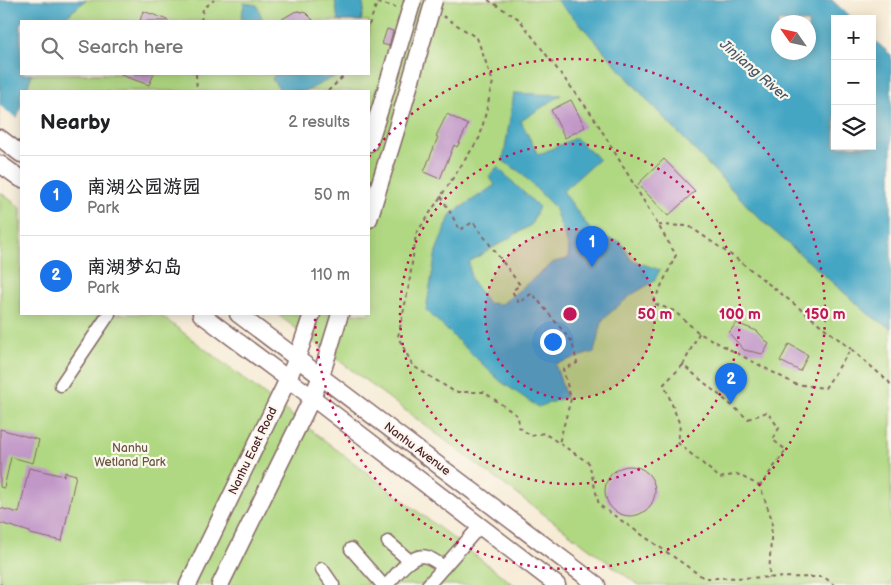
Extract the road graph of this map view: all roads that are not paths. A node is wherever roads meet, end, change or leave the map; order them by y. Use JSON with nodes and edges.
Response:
{"nodes":[{"id":1,"x":413,"y":0,"type":"edge"},
{"id":2,"x":434,"y":0,"type":"edge"},
{"id":3,"x":0,"y":138,"type":"edge"},
{"id":4,"x":370,"y":140,"type":"edge"},
{"id":5,"x":20,"y":153,"type":"edge"},
{"id":6,"x":0,"y":164,"type":"edge"},
{"id":7,"x":20,"y":178,"type":"edge"},
{"id":8,"x":370,"y":216,"type":"edge"},
{"id":9,"x":108,"y":315,"type":"edge"},
{"id":10,"x":202,"y":315,"type":"edge"},
{"id":11,"x":239,"y":315,"type":"edge"},
{"id":12,"x":312,"y":315,"type":"edge"},
{"id":13,"x":340,"y":315,"type":"edge"},
{"id":14,"x":297,"y":358,"type":"junction"},
{"id":15,"x":321,"y":376,"type":"junction"},
{"id":16,"x":288,"y":379,"type":"junction"},
{"id":17,"x":61,"y":385,"type":"dead end"},
{"id":18,"x":312,"y":398,"type":"junction"},
{"id":19,"x":480,"y":526,"type":"junction"},
{"id":20,"x":388,"y":542,"type":"dead end"},
{"id":21,"x":351,"y":549,"type":"dead end"},
{"id":22,"x":410,"y":561,"type":"junction"},
{"id":23,"x":444,"y":567,"type":"junction"},
{"id":24,"x":322,"y":569,"type":"dead end"},
{"id":25,"x":188,"y":585,"type":"edge"},
{"id":26,"x":220,"y":585,"type":"edge"},
{"id":27,"x":333,"y":585,"type":"edge"},
{"id":28,"x":383,"y":585,"type":"edge"},
{"id":29,"x":387,"y":585,"type":"edge"},
{"id":30,"x":428,"y":585,"type":"edge"},
{"id":31,"x":557,"y":585,"type":"edge"},
{"id":32,"x":597,"y":585,"type":"edge"}],
"edges":[{"from":1,"to":4,"type":"main road","bridge":true},
{"from":2,"to":8,"type":"main road","bridge":true},
{"from":3,"to":5,"type":"main road"},
{"from":6,"to":7,"type":"main road"},
{"from":9,"to":17,"type":"lane"},
{"from":10,"to":16,"type":"main road","name":"Nanhu Avenue"},
{"from":11,"to":14,"type":"main road","name":"Nanhu Avenue"},
{"from":12,"to":14,"type":"main road","name":"Nanhu East Road"},
{"from":13,"to":15,"type":"main road"},
{"from":14,"to":15,"type":"main road","name":"Nanhu Avenue"},
{"from":14,"to":16,"type":"main road","name":"Nanhu East Road"},
{"from":15,"to":18,"type":"main road"},
{"from":15,"to":32,"type":"main road","name":"Nanhu Avenue"},
{"from":16,"to":18,"type":"main road","name":"Nanhu Avenue"},
{"from":16,"to":25,"type":"main road","name":"Nanhu East Road"},
{"from":18,"to":19,"type":"main road","name":"Nanhu Avenue"},
{"from":18,"to":26,"type":"main road"},
{"from":19,"to":23,"type":"lane"},
{"from":19,"to":31,"type":"main road","name":"Nanhu Avenue"},
{"from":20,"to":22,"type":"lane"},
{"from":21,"to":28,"type":"lane"},
{"from":22,"to":23,"type":"lane"},
{"from":22,"to":29,"type":"lane"},
{"from":23,"to":30,"type":"lane"},
{"from":24,"to":27,"type":"lane"}]}
